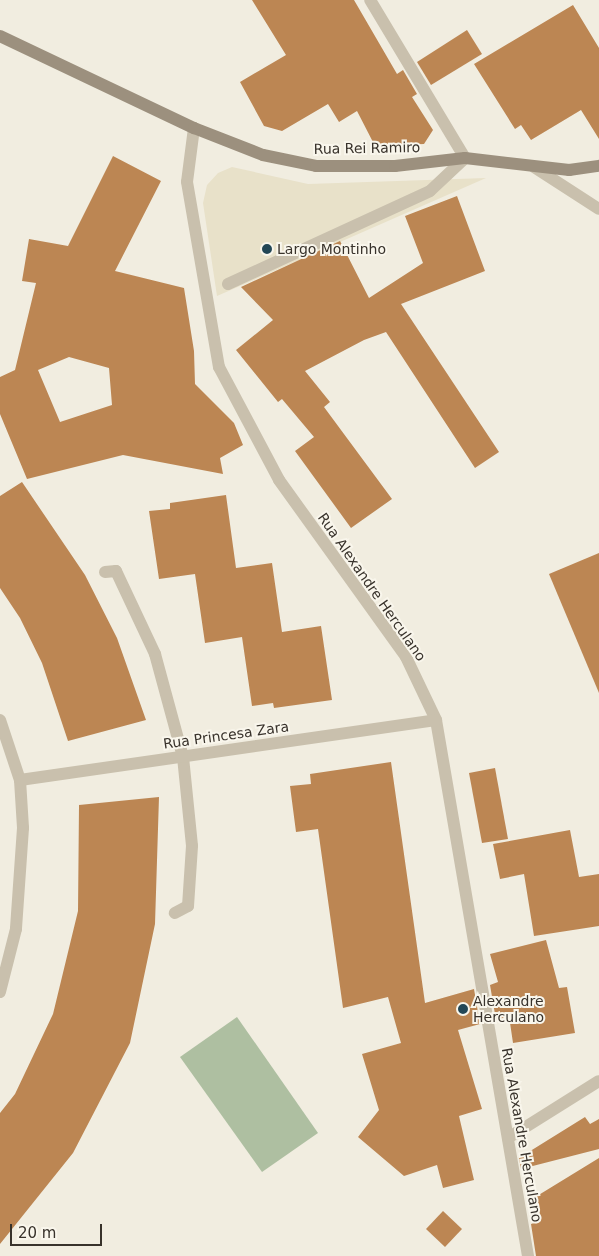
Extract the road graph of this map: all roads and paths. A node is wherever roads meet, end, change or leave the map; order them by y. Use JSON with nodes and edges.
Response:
{"nodes":[{"id":1,"x":370,"y":0,"type":"edge"},
{"id":2,"x":0,"y":36,"type":"edge"},
{"id":3,"x":194,"y":128,"type":"junction"},
{"id":4,"x":466,"y":158,"type":"junction"},
{"id":5,"x":599,"y":166,"type":"edge"},
{"id":6,"x":534,"y":167,"type":"junction"},
{"id":7,"x":599,"y":209,"type":"edge"},
{"id":8,"x":228,"y":284,"type":"dead end"},
{"id":9,"x":105,"y":572,"type":"dead end"},
{"id":10,"x":0,"y":720,"type":"edge"},
{"id":11,"x":436,"y":720,"type":"junction"},
{"id":12,"x":183,"y":757,"type":"junction"},
{"id":13,"x":20,"y":780,"type":"junction"},
{"id":14,"x":175,"y":914,"type":"dead end"},
{"id":15,"x":0,"y":992,"type":"edge"},
{"id":16,"x":599,"y":1081,"type":"edge"},
{"id":17,"x":508,"y":1138,"type":"junction"},
{"id":18,"x":528,"y":1256,"type":"edge"}],
"edges":[{"from":1,"to":4,"type":"street"},
{"from":2,"to":3,"type":"street","name":"Rua Rei Ramiro"},
{"from":3,"to":4,"type":"street","name":"Rua Rei Ramiro"},
{"from":3,"to":11,"type":"street","name":"Rua Alexandre Herculano"},
{"from":4,"to":6,"type":"street","name":"Rua Rei Ramiro"},
{"from":4,"to":8,"type":"street"},
{"from":5,"to":6,"type":"street"},
{"from":6,"to":7,"type":"street","name":"Rua Rei Ramiro"},
{"from":9,"to":12,"type":"street"},
{"from":10,"to":13,"type":"street"},
{"from":11,"to":12,"type":"street","name":"Rua Princesa Zara"},
{"from":11,"to":17,"type":"street","name":"Rua Alexandre Herculano"},
{"from":12,"to":13,"type":"street","name":"Rua Princesa Zara"},
{"from":12,"to":14,"type":"street"},
{"from":13,"to":15,"type":"street"},
{"from":16,"to":17,"type":"street"},
{"from":17,"to":18,"type":"street","name":"Rua Alexandre Herculano"}]}
